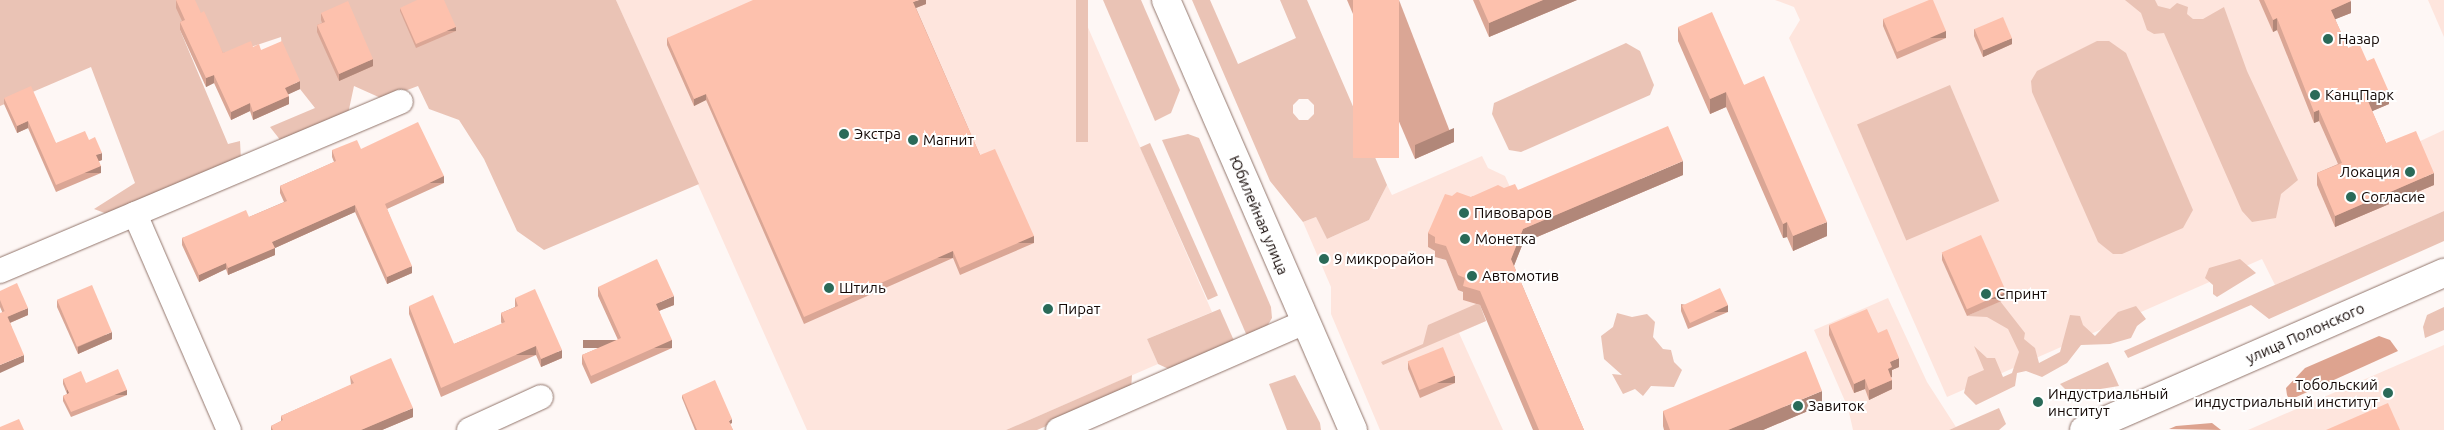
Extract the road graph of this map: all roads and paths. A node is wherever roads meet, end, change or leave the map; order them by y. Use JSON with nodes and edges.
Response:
{"nodes":[{"id":1,"x":1166,"y":0,"type":"edge"},
{"id":2,"x":401,"y":102,"type":"dead end"},
{"id":3,"x":135,"y":214,"type":"junction"},
{"id":4,"x":0,"y":271,"type":"edge"},
{"id":5,"x":2444,"y":273,"type":"edge"},
{"id":6,"x":1305,"y":322,"type":"junction"},
{"id":7,"x":541,"y":397,"type":"dead end"},
{"id":8,"x":229,"y":430,"type":"edge"},
{"id":9,"x":469,"y":430,"type":"edge"},
{"id":10,"x":1059,"y":430,"type":"edge"},
{"id":11,"x":1353,"y":430,"type":"edge"},
{"id":12,"x":2084,"y":430,"type":"edge"}],
"edges":[{"from":1,"to":6,"type":"main road","name":"Юбилейная улица"},
{"from":2,"to":3,"type":"street"},
{"from":3,"to":4,"type":"street"},
{"from":3,"to":8,"type":"street"},
{"from":5,"to":12,"type":"main road","name":"улица Полонского"},
{"from":6,"to":10,"type":"street"},
{"from":6,"to":11,"type":"main road","name":"Юбилейная улица"},
{"from":7,"to":9,"type":"street"}]}
